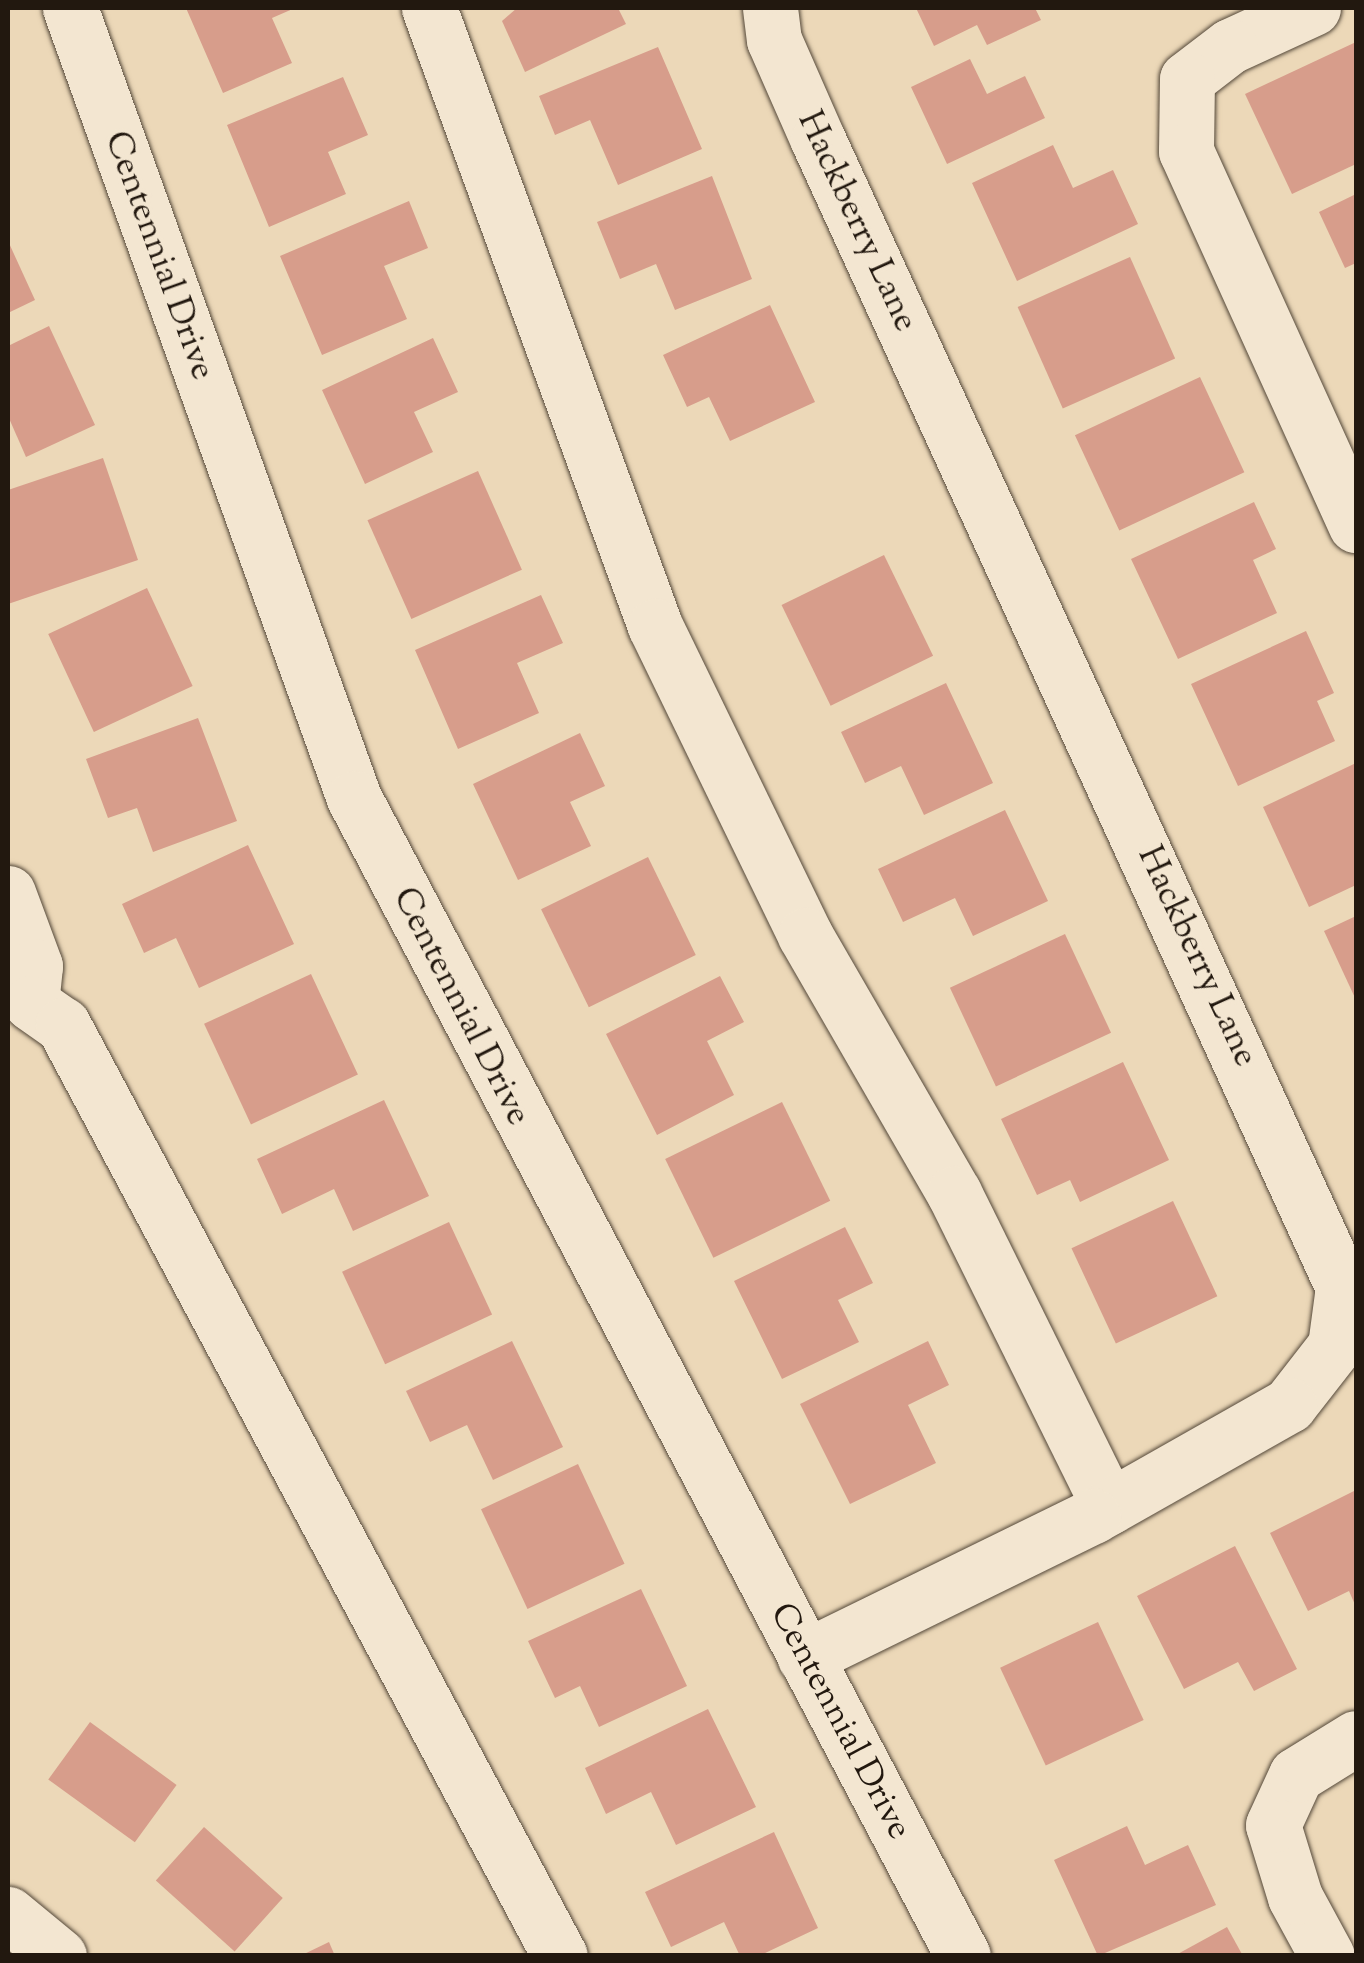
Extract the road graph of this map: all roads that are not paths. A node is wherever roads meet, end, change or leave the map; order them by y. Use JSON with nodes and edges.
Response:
{"nodes":[{"id":1,"x":70,"y":8,"type":"edge"},
{"id":2,"x":429,"y":8,"type":"edge"},
{"id":3,"x":770,"y":8,"type":"edge"},
{"id":4,"x":1313,"y":8,"type":"edge"},
{"id":5,"x":1356,"y":524,"type":"edge"},
{"id":6,"x":8,"y":893,"type":"edge"},
{"id":7,"x":19,"y":1007,"type":"edge"},
{"id":8,"x":1109,"y":1507,"type":"junction"},
{"id":9,"x":804,"y":1658,"type":"junction"},
{"id":10,"x":1356,"y":1738,"type":"edge"},
{"id":11,"x":8,"y":1914,"type":"edge"},
{"id":12,"x":60,"y":1956,"type":"edge"},
{"id":13,"x":560,"y":1956,"type":"edge"},
{"id":14,"x":963,"y":1956,"type":"edge"},
{"id":15,"x":1326,"y":1956,"type":"edge"}],
"edges":[{"from":1,"to":9,"type":"street","name":"Centennial Drive"},
{"from":2,"to":8,"type":"street"},
{"from":3,"to":8,"type":"street","name":"Hackberry Lane"},
{"from":4,"to":5,"type":"street"},
{"from":6,"to":7,"type":"street"},
{"from":7,"to":13,"type":"street"},
{"from":8,"to":9,"type":"street","name":"Hackberry Lane"},
{"from":9,"to":14,"type":"street","name":"Centennial Drive"},
{"from":10,"to":15,"type":"street"},
{"from":11,"to":12,"type":"street"}]}
